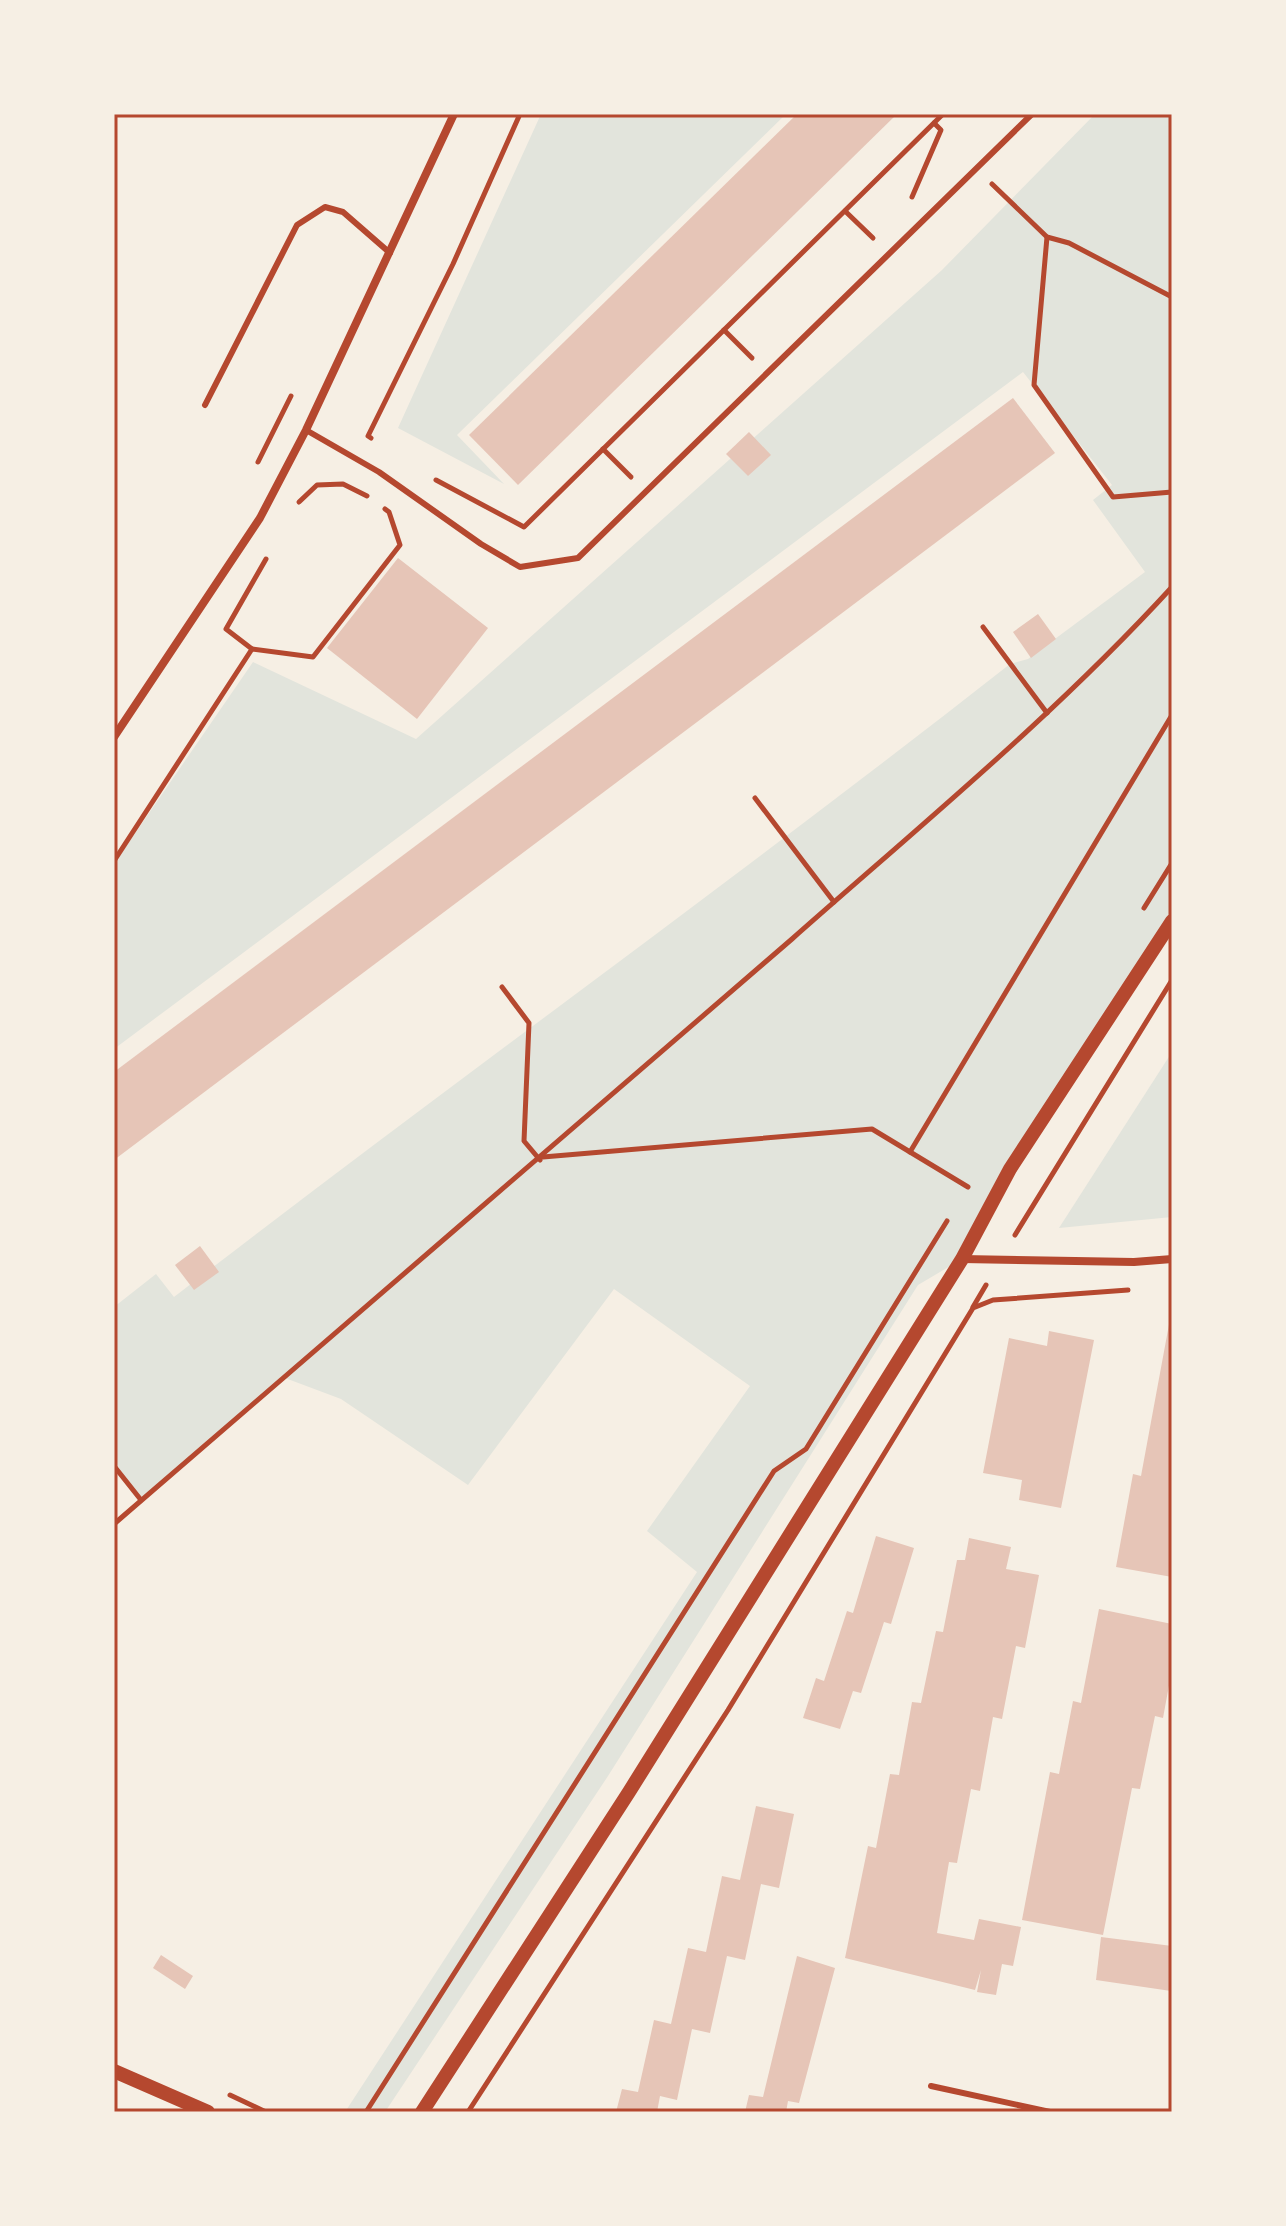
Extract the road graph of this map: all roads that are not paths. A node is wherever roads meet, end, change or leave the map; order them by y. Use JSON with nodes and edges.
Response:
{"nodes":[{"id":1,"x":454,"y":114,"type":"edge"},
{"id":2,"x":1032,"y":114,"type":"edge"},
{"id":3,"x":390,"y":253,"type":"junction"},
{"id":4,"x":205,"y":405,"type":"dead end"},
{"id":5,"x":306,"y":430,"type":"junction"},
{"id":6,"x":114,"y":737,"type":"edge"},
{"id":7,"x":1172,"y":921,"type":"edge"},
{"id":8,"x":962,"y":1259,"type":"junction"},
{"id":9,"x":1172,"y":1259,"type":"edge"},
{"id":10,"x":114,"y":2071,"type":"edge"},
{"id":11,"x":931,"y":2086,"type":"dead end"},
{"id":12,"x":208,"y":2112,"type":"edge"},
{"id":13,"x":422,"y":2112,"type":"edge"},
{"id":14,"x":1050,"y":2112,"type":"edge"}],
"edges":[{"from":1,"to":3,"type":"street"},
{"from":2,"to":5,"type":"lane"},
{"from":3,"to":4,"type":"lane"},
{"from":3,"to":5,"type":"street"},
{"from":5,"to":6,"type":"street"},
{"from":7,"to":8,"type":"street"},
{"from":8,"to":9,"type":"street"},
{"from":8,"to":13,"type":"street"},
{"from":10,"to":12,"type":"street"},
{"from":11,"to":14,"type":"lane"}]}
